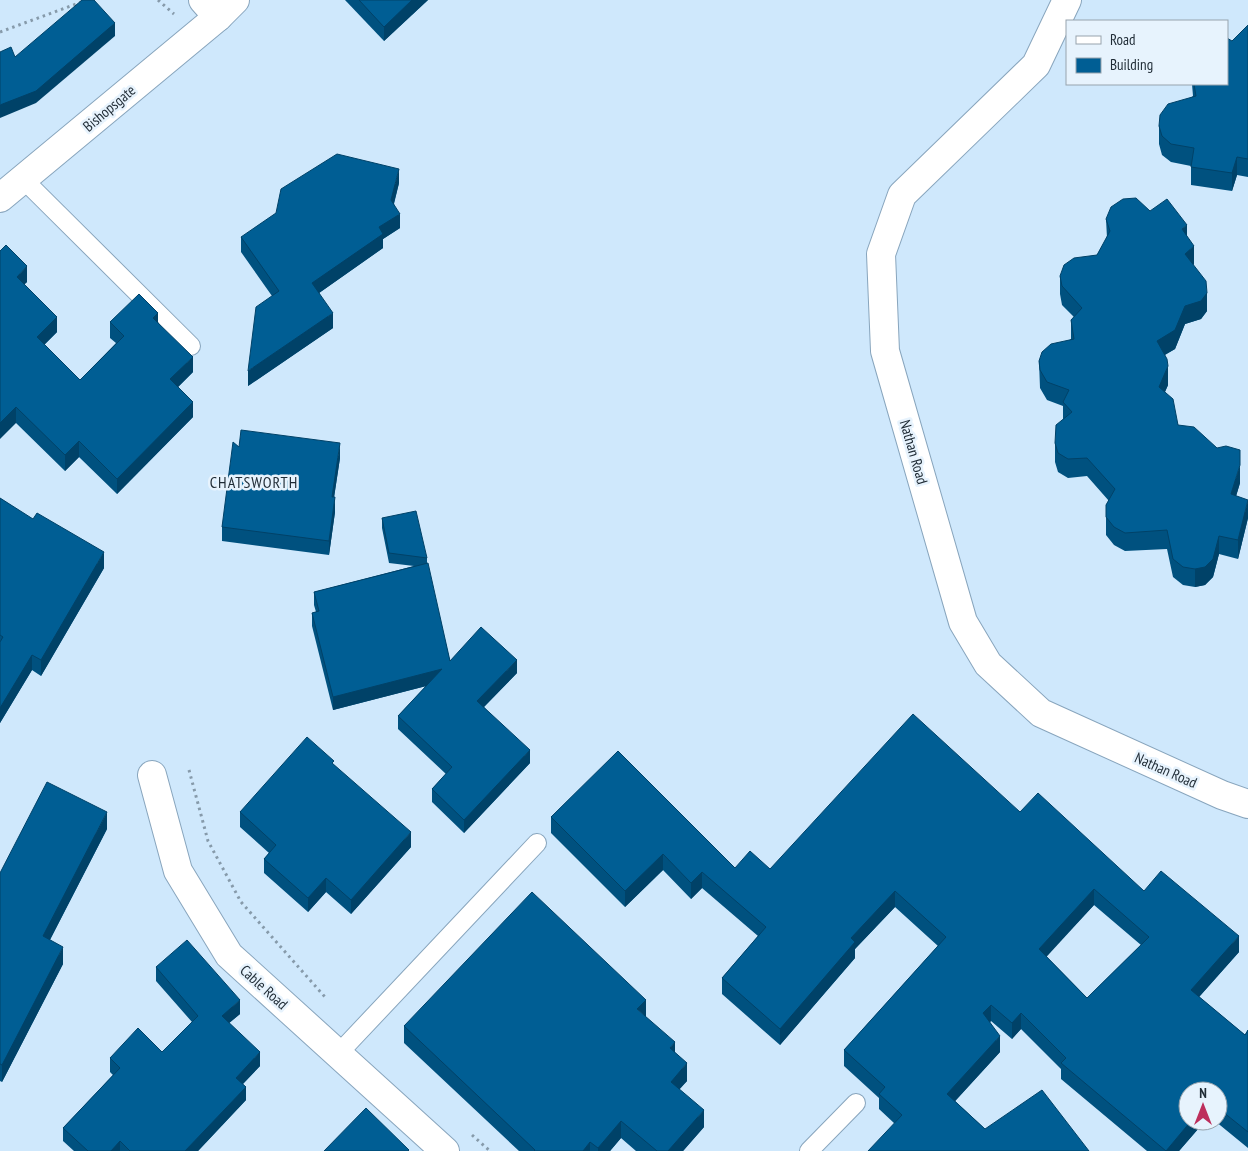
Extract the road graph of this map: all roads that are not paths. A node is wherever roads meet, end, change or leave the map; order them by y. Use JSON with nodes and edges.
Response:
{"nodes":[{"id":1,"x":1067,"y":0,"type":"edge"},
{"id":2,"x":219,"y":6,"type":"edge"},
{"id":3,"x":23,"y":179,"type":"junction"},
{"id":4,"x":0,"y":198,"type":"edge"},
{"id":5,"x":191,"y":346,"type":"dead end"},
{"id":6,"x":152,"y":775,"type":"dead end"},
{"id":7,"x":1248,"y":804,"type":"edge"},
{"id":8,"x":538,"y":843,"type":"dead end"},
{"id":9,"x":338,"y":1054,"type":"junction"},
{"id":10,"x":856,"y":1103,"type":"dead end"},
{"id":11,"x":446,"y":1151,"type":"edge"},
{"id":12,"x":809,"y":1151,"type":"edge"}],
"edges":[{"from":1,"to":7,"type":"street","name":"Nathan Road"},
{"from":2,"to":3,"type":"street","name":"Bishopsgate"},
{"from":3,"to":4,"type":"street","name":"Bishopsgate"},
{"from":3,"to":5,"type":"lane"},
{"from":6,"to":9,"type":"street","name":"Cable Road"},
{"from":8,"to":9,"type":"lane"},
{"from":9,"to":11,"type":"street","name":"Cable Road"},
{"from":10,"to":12,"type":"lane"}]}
